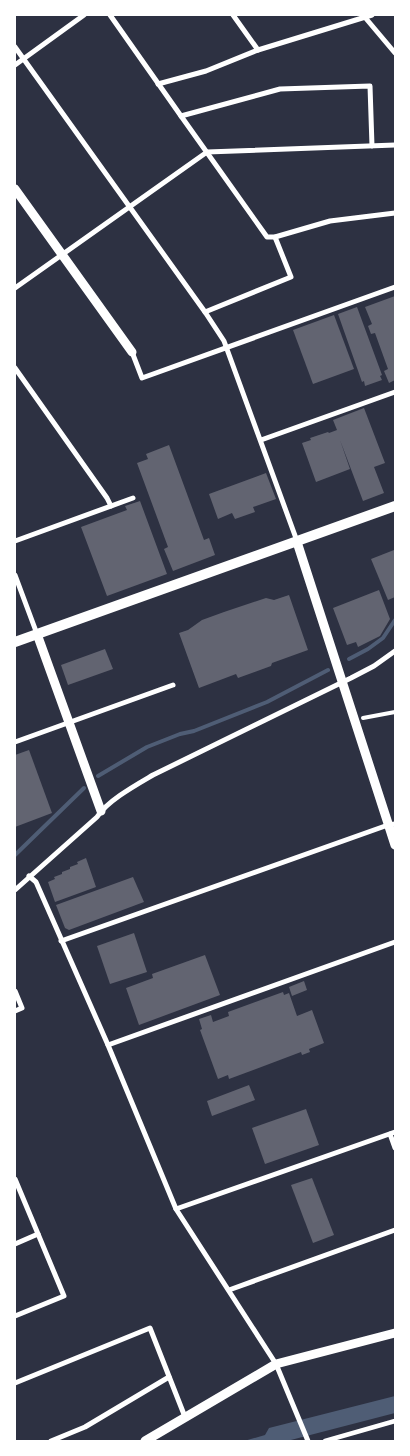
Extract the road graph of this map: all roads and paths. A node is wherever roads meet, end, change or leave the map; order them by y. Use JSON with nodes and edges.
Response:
{"nodes":[{"id":1,"x":84,"y":15,"type":"edge"},
{"id":2,"x":110,"y":15,"type":"edge"},
{"id":3,"x":233,"y":15,"type":"edge"},
{"id":4,"x":372,"y":15,"type":"edge"},
{"id":5,"x":364,"y":16,"type":"edge"},
{"id":6,"x":15,"y":47,"type":"edge"},
{"id":7,"x":258,"y":50,"type":"junction"},
{"id":8,"x":395,"y":53,"type":"edge"},
{"id":9,"x":23,"y":59,"type":"junction"},
{"id":10,"x":15,"y":65,"type":"edge"},
{"id":11,"x":158,"y":84,"type":"junction"},
{"id":12,"x":181,"y":116,"type":"junction"},
{"id":13,"x":395,"y":145,"type":"edge"},
{"id":14,"x":372,"y":146,"type":"junction"},
{"id":15,"x":207,"y":152,"type":"junction"},
{"id":16,"x":15,"y":189,"type":"edge"},
{"id":17,"x":129,"y":206,"type":"junction"},
{"id":18,"x":395,"y":213,"type":"edge"},
{"id":19,"x":275,"y":237,"type":"junction"},
{"id":20,"x":62,"y":255,"type":"junction"},
{"id":21,"x":395,"y":287,"type":"edge"},
{"id":22,"x":15,"y":288,"type":"edge"},
{"id":23,"x":205,"y":312,"type":"junction"},
{"id":24,"x":227,"y":348,"type":"junction"},
{"id":25,"x":132,"y":352,"type":"joint"},
{"id":26,"x":15,"y":368,"type":"edge"},
{"id":27,"x":395,"y":392,"type":"edge"},
{"id":28,"x":261,"y":440,"type":"junction"},
{"id":29,"x":133,"y":498,"type":"dead end"},
{"id":30,"x":111,"y":506,"type":"junction"},
{"id":31,"x":395,"y":506,"type":"edge"},
{"id":32,"x":15,"y":541,"type":"edge"},
{"id":33,"x":298,"y":542,"type":"junction"},
{"id":34,"x":15,"y":575,"type":"edge"},
{"id":35,"x":37,"y":634,"type":"junction"},
{"id":36,"x":15,"y":642,"type":"edge"},
{"id":37,"x":395,"y":651,"type":"edge"},
{"id":38,"x":343,"y":682,"type":"junction"},
{"id":39,"x":173,"y":685,"type":"dead end"},
{"id":40,"x":395,"y":712,"type":"edge"},
{"id":41,"x":363,"y":718,"type":"dead end"},
{"id":42,"x":70,"y":722,"type":"junction"},
{"id":43,"x":15,"y":742,"type":"edge"},
{"id":44,"x":101,"y":811,"type":"junction"},
{"id":45,"x":391,"y":825,"type":"edge"},
{"id":46,"x":395,"y":845,"type":"edge"},
{"id":47,"x":29,"y":876,"type":"junction"},
{"id":48,"x":15,"y":890,"type":"edge"},
{"id":49,"x":61,"y":941,"type":"junction"},
{"id":50,"x":395,"y":942,"type":"edge"},
{"id":51,"x":15,"y":991,"type":"edge"},
{"id":52,"x":15,"y":1011,"type":"edge"},
{"id":53,"x":108,"y":1045,"type":"junction"},
{"id":54,"x":392,"y":1133,"type":"edge"},
{"id":55,"x":395,"y":1148,"type":"edge"},
{"id":56,"x":15,"y":1179,"type":"edge"},
{"id":57,"x":176,"y":1209,"type":"junction"},
{"id":58,"x":395,"y":1230,"type":"edge"},
{"id":59,"x":38,"y":1234,"type":"junction"},
{"id":60,"x":15,"y":1244,"type":"edge"},
{"id":61,"x":229,"y":1290,"type":"junction"},
{"id":62,"x":15,"y":1316,"type":"edge"},
{"id":63,"x":395,"y":1333,"type":"edge"},
{"id":64,"x":276,"y":1364,"type":"junction"},
{"id":65,"x":169,"y":1377,"type":"junction"},
{"id":66,"x":15,"y":1383,"type":"edge"},
{"id":67,"x":185,"y":1417,"type":"junction"},
{"id":68,"x":395,"y":1421,"type":"edge"},
{"id":69,"x":51,"y":1441,"type":"edge"},
{"id":70,"x":145,"y":1441,"type":"edge"},
{"id":71,"x":308,"y":1441,"type":"edge"},
{"id":72,"x":325,"y":1441,"type":"edge"}],
"edges":[{"from":1,"to":9,"type":"street"},
{"from":2,"to":11,"type":"street"},
{"from":3,"to":7,"type":"street"},
{"from":4,"to":5,"type":"street"},
{"from":5,"to":7,"type":"street"},
{"from":5,"to":8,"type":"street"},
{"from":6,"to":9,"type":"street"},
{"from":7,"to":11,"type":"street"},
{"from":9,"to":10,"type":"street"},
{"from":9,"to":17,"type":"street"},
{"from":11,"to":12,"type":"street"},
{"from":12,"to":14,"type":"street"},
{"from":12,"to":15,"type":"street"},
{"from":13,"to":14,"type":"street"},
{"from":14,"to":15,"type":"street"},
{"from":15,"to":17,"type":"street"},
{"from":15,"to":19,"type":"street"},
{"from":16,"to":20,"type":"street"},
{"from":17,"to":20,"type":"street"},
{"from":17,"to":23,"type":"street"},
{"from":18,"to":19,"type":"street"},
{"from":19,"to":23,"type":"street"},
{"from":20,"to":22,"type":"street"},
{"from":20,"to":25,"type":"street"},
{"from":21,"to":24,"type":"street"},
{"from":23,"to":24,"type":"street"},
{"from":24,"to":25,"type":"street"},
{"from":24,"to":28,"type":"street"},
{"from":26,"to":30,"type":"street"},
{"from":27,"to":28,"type":"street"},
{"from":28,"to":33,"type":"street"},
{"from":29,"to":30,"type":"street"},
{"from":30,"to":32,"type":"street"},
{"from":31,"to":33,"type":"main road"},
{"from":33,"to":35,"type":"main road"},
{"from":33,"to":38,"type":"street"},
{"from":34,"to":35,"type":"street"},
{"from":35,"to":36,"type":"main road"},
{"from":35,"to":42,"type":"street"},
{"from":37,"to":38,"type":"street"},
{"from":38,"to":44,"type":"street"},
{"from":38,"to":45,"type":"street"},
{"from":39,"to":42,"type":"street"},
{"from":40,"to":41,"type":"lane"},
{"from":42,"to":43,"type":"street"},
{"from":42,"to":44,"type":"street"},
{"from":44,"to":47,"type":"street"},
{"from":45,"to":46,"type":"street"},
{"from":45,"to":49,"type":"street"},
{"from":47,"to":48,"type":"street"},
{"from":47,"to":49,"type":"street"},
{"from":49,"to":53,"type":"street"},
{"from":50,"to":53,"type":"street"},
{"from":51,"to":52,"type":"street"},
{"from":53,"to":57,"type":"street"},
{"from":54,"to":55,"type":"street"},
{"from":54,"to":57,"type":"street"},
{"from":56,"to":59,"type":"street"},
{"from":57,"to":61,"type":"street"},
{"from":58,"to":61,"type":"street"},
{"from":59,"to":60,"type":"street"},
{"from":59,"to":62,"type":"street"},
{"from":61,"to":64,"type":"street"},
{"from":63,"to":64,"type":"street"},
{"from":64,"to":67,"type":"street"},
{"from":64,"to":71,"type":"street"},
{"from":65,"to":66,"type":"street"},
{"from":65,"to":67,"type":"street"},
{"from":65,"to":69,"type":"street"},
{"from":67,"to":70,"type":"street"},
{"from":68,"to":72,"type":"street"}]}
